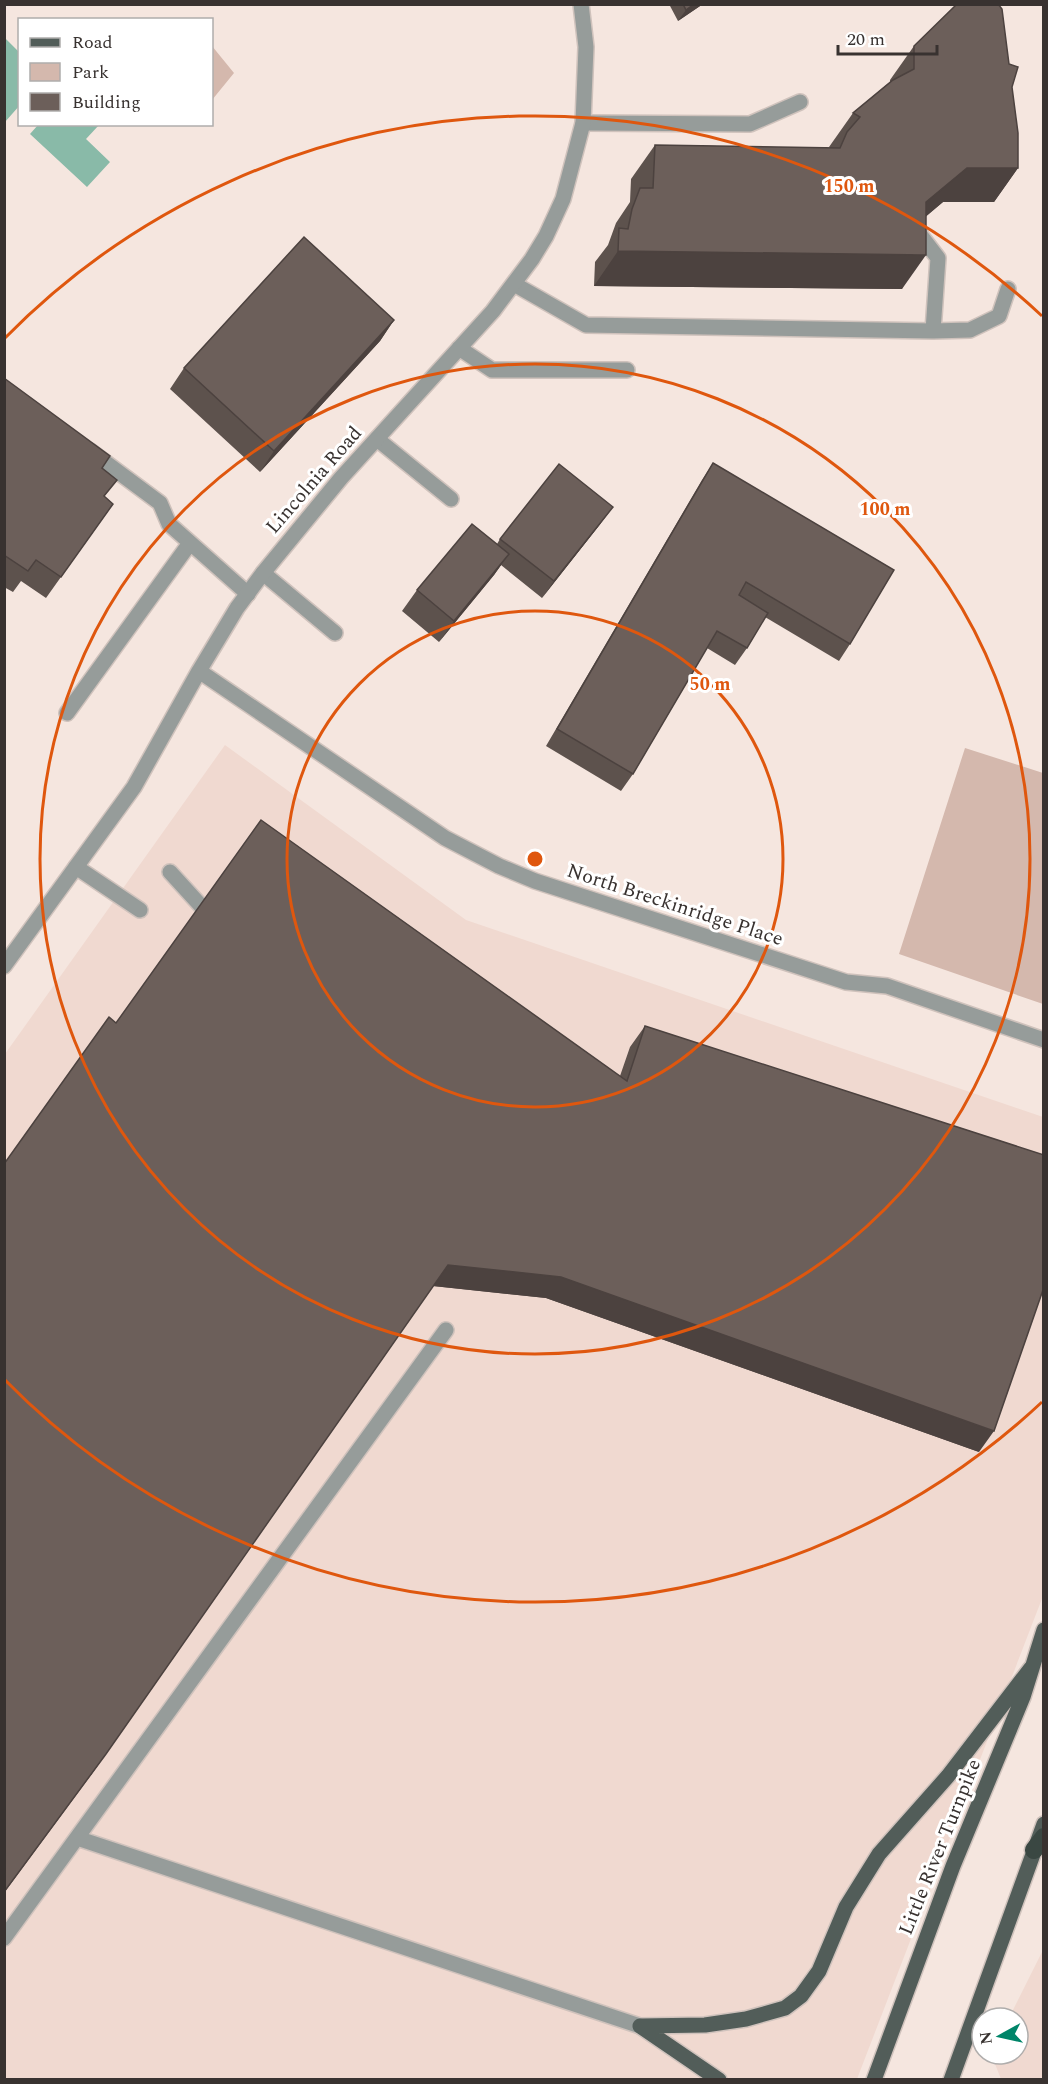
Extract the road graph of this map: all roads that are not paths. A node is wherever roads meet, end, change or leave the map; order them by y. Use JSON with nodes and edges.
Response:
{"nodes":[{"id":1,"x":581,"y":4,"type":"edge"},
{"id":2,"x":800,"y":102,"type":"dead end"},
{"id":3,"x":583,"y":123,"type":"junction"},
{"id":4,"x":918,"y":232,"type":"edge"},
{"id":5,"x":514,"y":284,"type":"junction"},
{"id":6,"x":1008,"y":289,"type":"dead end"},
{"id":7,"x":933,"y":331,"type":"junction"},
{"id":8,"x":459,"y":348,"type":"junction"},
{"id":9,"x":627,"y":370,"type":"dead end"},
{"id":10,"x":377,"y":439,"type":"junction"},
{"id":11,"x":78,"y":442,"type":"edge"},
{"id":12,"x":451,"y":499,"type":"dead end"},
{"id":13,"x":190,"y":543,"type":"junction"},
{"id":14,"x":263,"y":573,"type":"junction"},
{"id":15,"x":248,"y":594,"type":"junction"},
{"id":16,"x":335,"y":633,"type":"dead end"},
{"id":17,"x":199,"y":671,"type":"junction"},
{"id":18,"x":67,"y":712,"type":"dead end"},
{"id":19,"x":76,"y":867,"type":"junction"},
{"id":20,"x":170,"y":872,"type":"dead end"},
{"id":21,"x":201,"y":906,"type":"edge"},
{"id":22,"x":140,"y":910,"type":"dead end"},
{"id":23,"x":4,"y":966,"type":"edge"},
{"id":24,"x":1044,"y":1040,"type":"edge"},
{"id":25,"x":446,"y":1330,"type":"dead end"},
{"id":26,"x":1044,"y":1630,"type":"edge"},
{"id":27,"x":1032,"y":1668,"type":"junction"},
{"id":28,"x":1044,"y":1824,"type":"edge"},
{"id":29,"x":77,"y":1838,"type":"junction"},
{"id":30,"x":1039,"y":1843,"type":"edge"},
{"id":31,"x":4,"y":1938,"type":"edge"},
{"id":32,"x":640,"y":2026,"type":"junction"},
{"id":33,"x":719,"y":2079,"type":"edge"},
{"id":34,"x":874,"y":2079,"type":"edge"},
{"id":35,"x":951,"y":2079,"type":"edge"}],
"edges":[{"from":1,"to":3,"type":"street","name":"Lincolnia Road"},
{"from":2,"to":3,"type":"street"},
{"from":3,"to":5,"type":"street","name":"Lincolnia Road"},
{"from":4,"to":7,"type":"street"},
{"from":5,"to":7,"type":"street"},
{"from":5,"to":8,"type":"street","name":"Lincolnia Road"},
{"from":6,"to":7,"type":"street"},
{"from":8,"to":9,"type":"street"},
{"from":8,"to":10,"type":"street","name":"Lincolnia Road"},
{"from":10,"to":12,"type":"street"},
{"from":10,"to":14,"type":"street","name":"Lincolnia Road"},
{"from":11,"to":13,"type":"street"},
{"from":13,"to":15,"type":"street"},
{"from":13,"to":18,"type":"street"},
{"from":14,"to":15,"type":"street","name":"Lincolnia Road"},
{"from":14,"to":16,"type":"street"},
{"from":15,"to":17,"type":"street","name":"Lincolnia Road"},
{"from":17,"to":19,"type":"street","name":"Lincolnia Road"},
{"from":17,"to":24,"type":"street","name":"North Breckinridge Place"},
{"from":19,"to":22,"type":"street"},
{"from":19,"to":23,"type":"street","name":"Lincolnia Road"},
{"from":20,"to":21,"type":"street"},
{"from":25,"to":29,"type":"street"},
{"from":26,"to":27,"type":"main road","name":"Little River Turnpike"},
{"from":27,"to":32,"type":"main road"},
{"from":27,"to":34,"type":"main road","name":"Little River Turnpike"},
{"from":28,"to":30,"type":"main road"},
{"from":29,"to":31,"type":"street"},
{"from":29,"to":32,"type":"street"},
{"from":30,"to":35,"type":"main road"},
{"from":32,"to":33,"type":"main road"}]}
